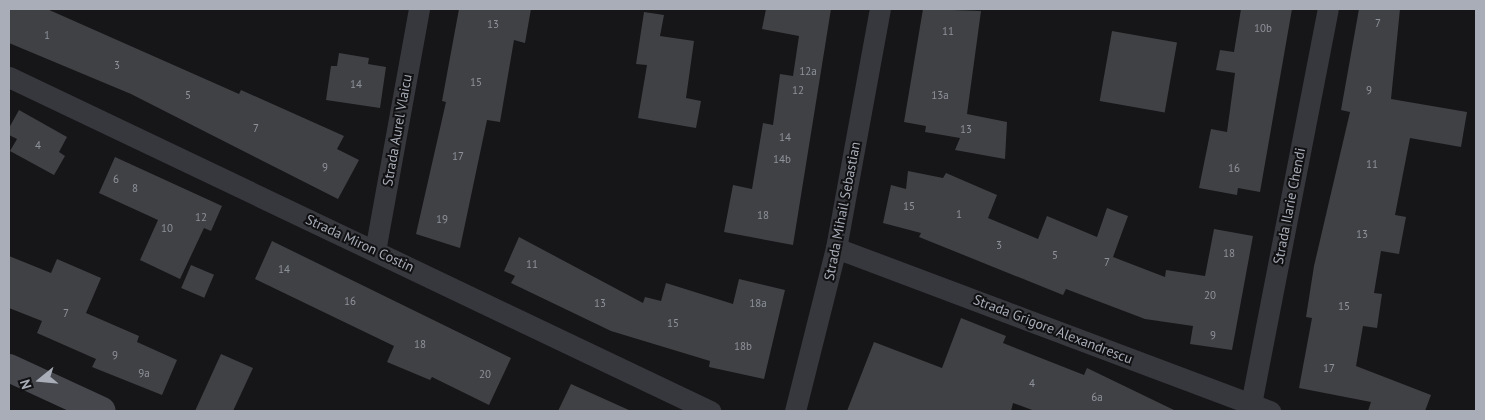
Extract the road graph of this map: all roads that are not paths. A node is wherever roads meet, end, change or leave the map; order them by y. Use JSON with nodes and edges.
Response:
{"nodes":[{"id":1,"x":419,"y":9,"type":"edge"},
{"id":2,"x":880,"y":9,"type":"edge"},
{"id":3,"x":1328,"y":9,"type":"edge"},
{"id":4,"x":9,"y":77,"type":"edge"},
{"id":5,"x":836,"y":248,"type":"junction"},
{"id":6,"x":376,"y":251,"type":"junction"},
{"id":7,"x":9,"y":368,"type":"edge"},
{"id":8,"x":1260,"y":407,"type":"edge"},
{"id":9,"x":102,"y":411,"type":"edge"},
{"id":10,"x":710,"y":411,"type":"edge"},
{"id":11,"x":795,"y":411,"type":"edge"}],
"edges":[{"from":1,"to":6,"type":"street","name":"Strada Aurel Vlaicu"},
{"from":2,"to":5,"type":"street","name":"Strada Mihail Sebastian"},
{"from":3,"to":8,"type":"street","name":"Strada Ilarie Chendi"},
{"from":4,"to":6,"type":"street","name":"Strada Miron Costin"},
{"from":5,"to":8,"type":"street","name":"Strada Grigore Alexandrescu"},
{"from":5,"to":11,"type":"street","name":"Strada Mihail Sebastian"},
{"from":6,"to":10,"type":"street","name":"Strada Miron Costin"},
{"from":7,"to":9,"type":"main road"}]}
